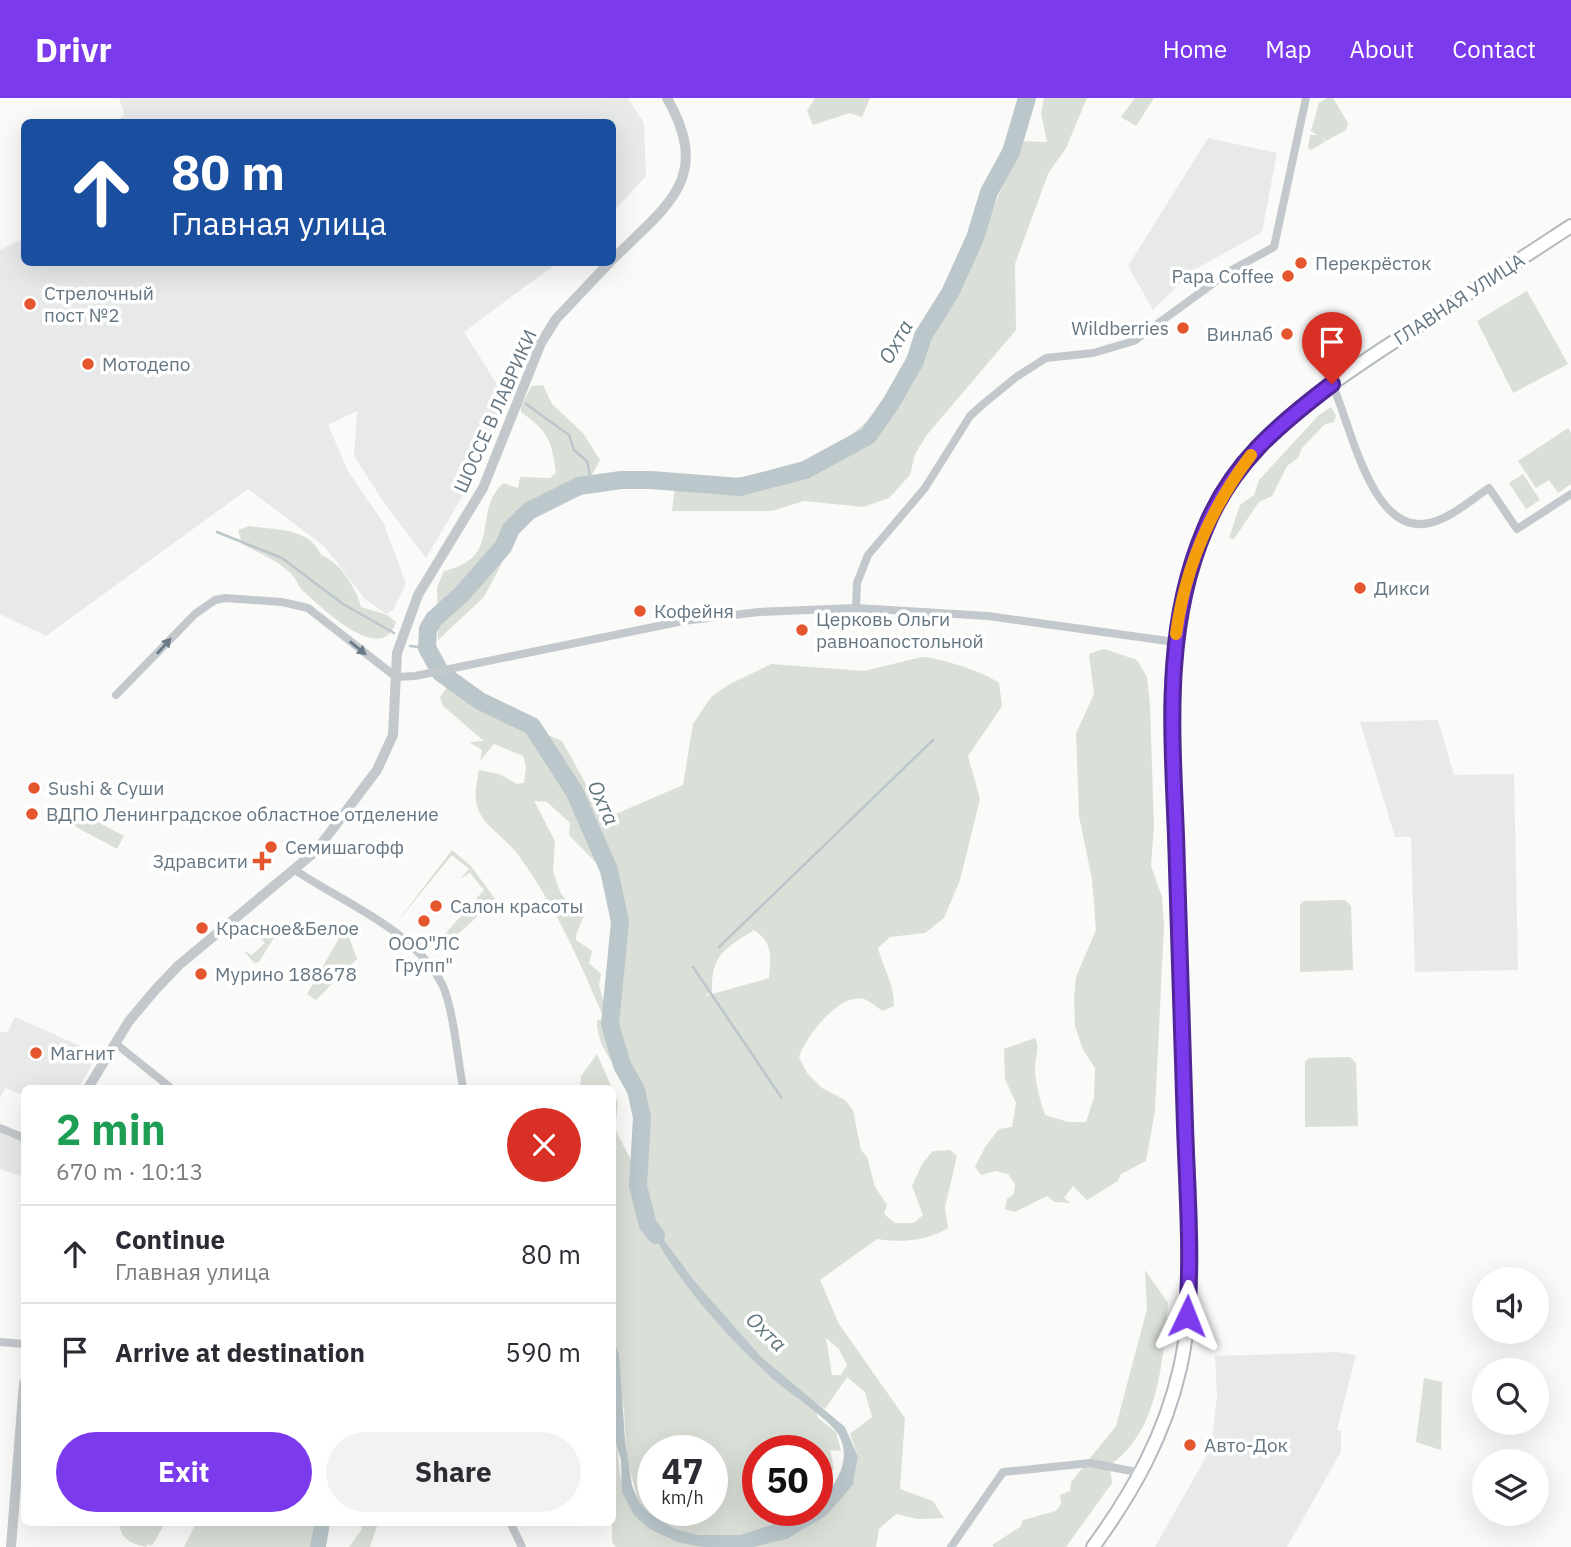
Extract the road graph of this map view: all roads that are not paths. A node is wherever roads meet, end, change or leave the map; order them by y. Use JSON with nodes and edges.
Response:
{"nodes":[{"id":1,"x":667,"y":98,"type":"edge"},
{"id":2,"x":1306,"y":98,"type":"edge"},
{"id":3,"x":1571,"y":226,"type":"edge"},
{"id":4,"x":616,"y":256,"type":"edge"},
{"id":5,"x":606,"y":266,"type":"edge"},
{"id":6,"x":1332,"y":384,"type":"junction"},
{"id":7,"x":1571,"y":494,"type":"edge"},
{"id":8,"x":856,"y":608,"type":"junction"},
{"id":9,"x":1175,"y":642,"type":"junction"},
{"id":10,"x":396,"y":677,"type":"junction"},
{"id":11,"x":116,"y":695,"type":"dead end"},
{"id":12,"x":295,"y":870,"type":"junction"},
{"id":13,"x":115,"y":1042,"type":"junction"},
{"id":14,"x":90,"y":1085,"type":"edge"},
{"id":15,"x":167,"y":1085,"type":"edge"},
{"id":16,"x":462,"y":1085,"type":"edge"},
{"id":17,"x":0,"y":1128,"type":"edge"},
{"id":18,"x":21,"y":1137,"type":"edge"},
{"id":19,"x":0,"y":1342,"type":"edge"},
{"id":20,"x":21,"y":1344,"type":"edge"},
{"id":21,"x":21,"y":1418,"type":"edge"},
{"id":22,"x":1142,"y":1473,"type":"junction"},
{"id":23,"x":512,"y":1526,"type":"edge"},
{"id":24,"x":10,"y":1547,"type":"edge"},
{"id":25,"x":522,"y":1547,"type":"edge"},
{"id":26,"x":951,"y":1547,"type":"edge"},
{"id":27,"x":1093,"y":1547,"type":"edge"}],
"edges":[{"from":1,"to":4,"type":"street","name":"ШОССЕ В ЛАВРИКИ"},
{"from":2,"to":8,"type":"street"},
{"from":3,"to":6,"type":"main road","name":"ГЛАВНАЯ УЛИЦА"},
{"from":5,"to":10,"type":"street","name":"ШОССЕ В ЛАВРИКИ"},
{"from":6,"to":7,"type":"street"},
{"from":6,"to":9,"type":"main road","name":"ГЛАВНАЯ УЛИЦА"},
{"from":8,"to":9,"type":"street"},
{"from":8,"to":10,"type":"street"},
{"from":9,"to":22,"type":"main road","name":"ГЛАВНАЯ УЛИЦА"},
{"from":11,"to":10,"type":"street","one_way":true},
{"from":10,"to":12,"type":"street","name":"ШОССЕ В ЛАВРИКИ"},
{"from":12,"to":13,"type":"street","name":"ШОССЕ В ЛАВРИКИ"},
{"from":12,"to":16,"type":"street"},
{"from":13,"to":14,"type":"street","name":"ШОССЕ В ЛАВРИКИ"},
{"from":13,"to":15,"type":"street"},
{"from":17,"to":18,"type":"street"},
{"from":19,"to":20,"type":"street"},
{"from":21,"to":24,"type":"street"},
{"from":22,"to":26,"type":"street"},
{"from":22,"to":27,"type":"main road","name":"ГЛАВНАЯ УЛИЦА"},
{"from":23,"to":25,"type":"street"}]}
